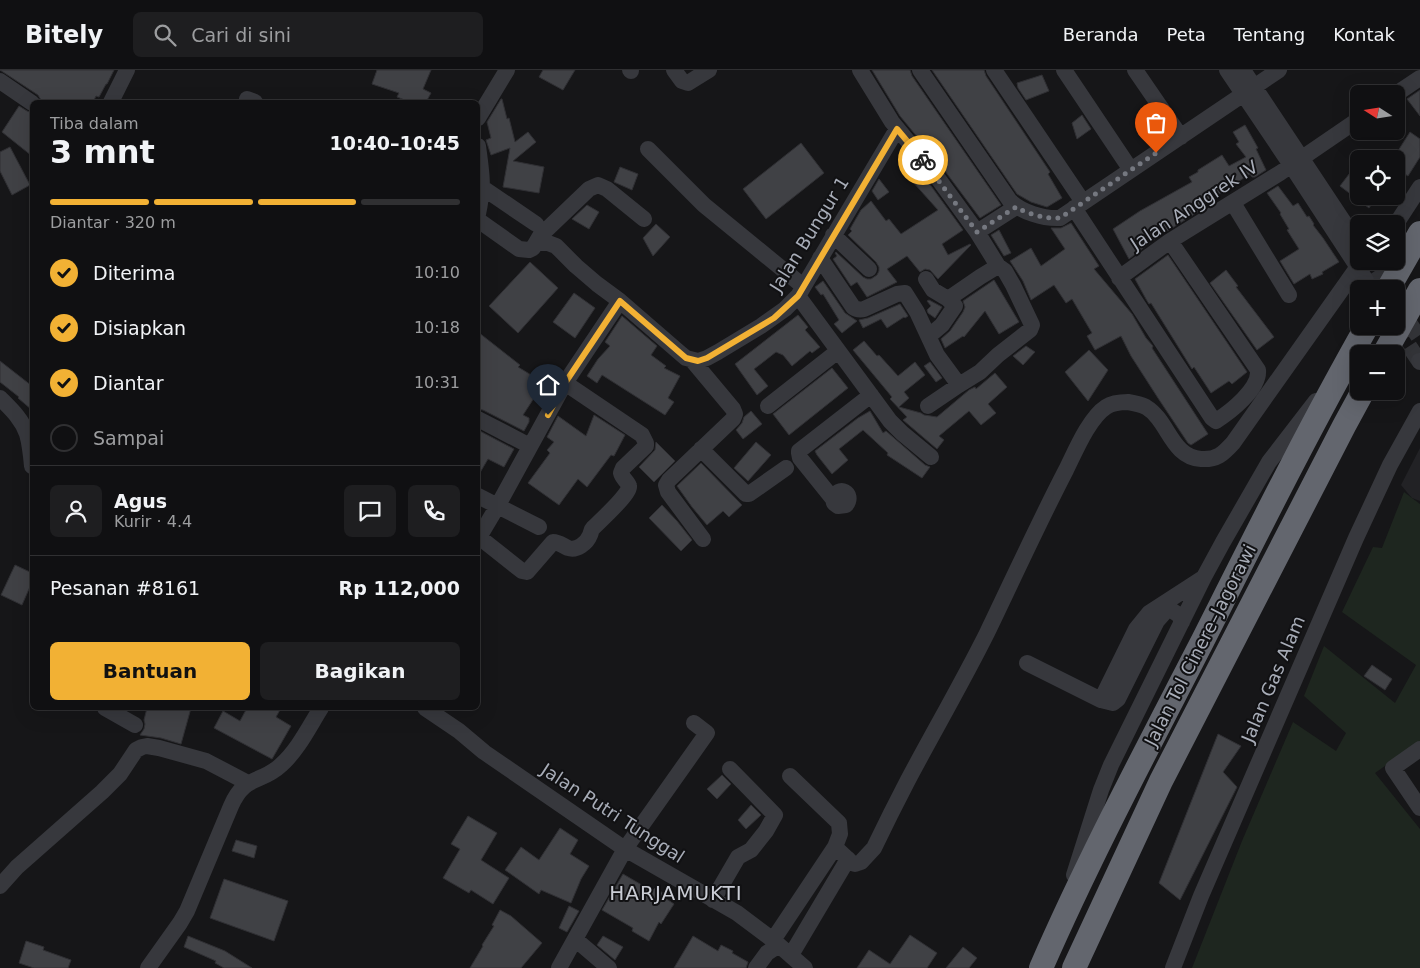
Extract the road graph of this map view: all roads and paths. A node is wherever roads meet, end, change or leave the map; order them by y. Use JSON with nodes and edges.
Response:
{"nodes":[{"id":1,"x":126,"y":70,"type":"edge"},
{"id":2,"x":674,"y":70,"type":"edge"},
{"id":3,"x":709,"y":70,"type":"edge"},
{"id":4,"x":860,"y":70,"type":"edge"},
{"id":5,"x":920,"y":70,"type":"edge"},
{"id":6,"x":994,"y":70,"type":"edge"},
{"id":7,"x":1064,"y":70,"type":"edge"},
{"id":8,"x":1135,"y":70,"type":"edge"},
{"id":9,"x":1227,"y":70,"type":"edge"},
{"id":10,"x":1243,"y":70,"type":"edge"},
{"id":11,"x":1279,"y":70,"type":"edge"},
{"id":12,"x":501,"y":73,"type":"edge"},
{"id":13,"x":1420,"y":78,"type":"edge"},
{"id":14,"x":0,"y":81,"type":"edge"},
{"id":15,"x":1405,"y":88,"type":"edge"},
{"id":16,"x":1250,"y":91,"type":"junction"},
{"id":17,"x":112,"y":100,"type":"edge"},
{"id":18,"x":30,"y":102,"type":"edge"},
{"id":19,"x":480,"y":114,"type":"edge"},
{"id":20,"x":1350,"y":126,"type":"edge"},
{"id":21,"x":897,"y":129,"type":"junction"},
{"id":22,"x":1181,"y":137,"type":"junction"},
{"id":23,"x":648,"y":149,"type":"dead end"},
{"id":24,"x":480,"y":157,"type":"edge"},
{"id":25,"x":1297,"y":162,"type":"junction"},
{"id":26,"x":1131,"y":170,"type":"junction"},
{"id":27,"x":1420,"y":187,"type":"edge"},
{"id":28,"x":480,"y":200,"type":"edge"},
{"id":29,"x":1233,"y":203,"type":"junction"},
{"id":30,"x":1078,"y":205,"type":"junction"},
{"id":31,"x":1016,"y":207,"type":"junction"},
{"id":32,"x":1402,"y":215,"type":"edge"},
{"id":33,"x":644,"y":219,"type":"dead end"},
{"id":34,"x":480,"y":221,"type":"edge"},
{"id":35,"x":536,"y":224,"type":"dead end"},
{"id":36,"x":977,"y":232,"type":"junction"},
{"id":37,"x":1350,"y":233,"type":"edge"},
{"id":38,"x":1420,"y":233,"type":"edge"},
{"id":39,"x":833,"y":235,"type":"junction"},
{"id":40,"x":1170,"y":241,"type":"junction"},
{"id":41,"x":536,"y":243,"type":"junction"},
{"id":42,"x":820,"y":258,"type":"junction"},
{"id":43,"x":998,"y":266,"type":"junction"},
{"id":44,"x":869,"y":269,"type":"dead end"},
{"id":45,"x":1370,"y":272,"type":"edge"},
{"id":46,"x":1119,"y":278,"type":"junction"},
{"id":47,"x":926,"y":279,"type":"dead end"},
{"id":48,"x":1420,"y":290,"type":"edge"},
{"id":49,"x":801,"y":291,"type":"junction"},
{"id":50,"x":1290,"y":295,"type":"dead end"},
{"id":51,"x":948,"y":299,"type":"junction"},
{"id":52,"x":620,"y":301,"type":"junction"},
{"id":53,"x":1362,"y":335,"type":"edge"},
{"id":54,"x":928,"y":336,"type":"junction"},
{"id":55,"x":1389,"y":345,"type":"edge"},
{"id":56,"x":838,"y":351,"type":"junction"},
{"id":57,"x":692,"y":360,"type":"junction"},
{"id":58,"x":1345,"y":364,"type":"junction"},
{"id":59,"x":565,"y":383,"type":"junction"},
{"id":60,"x":958,"y":384,"type":"junction"},
{"id":61,"x":871,"y":396,"type":"junction"},
{"id":62,"x":0,"y":398,"type":"edge"},
{"id":63,"x":1358,"y":400,"type":"edge"},
{"id":64,"x":768,"y":406,"type":"dead end"},
{"id":65,"x":928,"y":406,"type":"dead end"},
{"id":66,"x":1420,"y":412,"type":"edge"},
{"id":67,"x":480,"y":420,"type":"edge"},
{"id":68,"x":480,"y":426,"type":"edge"},
{"id":69,"x":529,"y":449,"type":"junction"},
{"id":70,"x":700,"y":449,"type":"junction"},
{"id":71,"x":30,"y":450,"type":"edge"},
{"id":72,"x":931,"y":457,"type":"dead end"},
{"id":73,"x":786,"y":468,"type":"dead end"},
{"id":74,"x":480,"y":497,"type":"edge"},
{"id":75,"x":833,"y":499,"type":"dead end"},
{"id":76,"x":497,"y":506,"type":"junction"},
{"id":77,"x":539,"y":527,"type":"dead end"},
{"id":78,"x":480,"y":535,"type":"edge"},
{"id":79,"x":702,"y":539,"type":"dead end"},
{"id":80,"x":480,"y":540,"type":"edge"},
{"id":81,"x":1204,"y":577,"type":"junction"},
{"id":82,"x":1173,"y":611,"type":"junction"},
{"id":83,"x":1027,"y":663,"type":"dead end"},
{"id":84,"x":109,"y":710,"type":"edge"},
{"id":85,"x":320,"y":710,"type":"edge"},
{"id":86,"x":428,"y":710,"type":"edge"},
{"id":87,"x":694,"y":723,"type":"dead end"},
{"id":88,"x":135,"y":725,"type":"dead end"},
{"id":89,"x":1420,"y":749,"type":"edge"},
{"id":90,"x":730,"y":769,"type":"dead end"},
{"id":91,"x":790,"y":776,"type":"dead end"},
{"id":92,"x":248,"y":783,"type":"junction"},
{"id":93,"x":1420,"y":808,"type":"edge"},
{"id":94,"x":835,"y":846,"type":"junction"},
{"id":95,"x":625,"y":849,"type":"junction"},
{"id":96,"x":848,"y":859,"type":"junction"},
{"id":97,"x":0,"y":886,"type":"edge"},
{"id":98,"x":713,"y":900,"type":"junction"},
{"id":99,"x":1055,"y":935,"type":"junction"},
{"id":100,"x":575,"y":939,"type":"junction"},
{"id":101,"x":781,"y":947,"type":"junction"},
{"id":102,"x":153,"y":967,"type":"edge"},
{"id":103,"x":558,"y":968,"type":"edge"},
{"id":104,"x":609,"y":968,"type":"edge"},
{"id":105,"x":756,"y":968,"type":"edge"},
{"id":106,"x":805,"y":968,"type":"edge"},
{"id":107,"x":1040,"y":968,"type":"edge"},
{"id":108,"x":1074,"y":968,"type":"edge"},
{"id":109,"x":1173,"y":968,"type":"edge"}],
"edges":[{"from":1,"to":17,"type":"street"},
{"from":2,"to":3,"type":"street"},
{"from":4,"to":21,"type":"street"},
{"from":5,"to":31,"type":"street"},
{"from":6,"to":30,"type":"street"},
{"from":7,"to":26,"type":"street"},
{"from":8,"to":22,"type":"street"},
{"from":9,"to":16,"type":"street"},
{"from":10,"to":16,"type":"street"},
{"from":11,"to":16,"type":"street"},
{"from":12,"to":19,"type":"street"},
{"from":13,"to":15,"type":"street"},
{"from":14,"to":18,"type":"street"},
{"from":16,"to":22,"type":"street"},
{"from":16,"to":25,"type":"street"},
{"from":20,"to":25,"type":"street","name":"Jalan Anggrek IV"},
{"from":21,"to":36,"type":"street"},
{"from":21,"to":39,"type":"street","name":"Jalan Bungur 1"},
{"from":22,"to":26,"type":"street"},
{"from":23,"to":49,"type":"street"},
{"from":24,"to":28,"type":"street"},
{"from":25,"to":29,"type":"street","name":"Jalan Anggrek IV"},
{"from":25,"to":37,"type":"street"},
{"from":25,"to":45,"type":"street"},
{"from":26,"to":30,"type":"street"},
{"from":27,"to":32,"type":"street"},
{"from":28,"to":35,"type":"street"},
{"from":29,"to":40,"type":"street","name":"Jalan Anggrek IV"},
{"from":29,"to":50,"type":"street"},
{"from":30,"to":31,"type":"street"},
{"from":30,"to":46,"type":"street"},
{"from":31,"to":36,"type":"street"},
{"from":33,"to":41,"type":"street"},
{"from":34,"to":41,"type":"street"},
{"from":36,"to":43,"type":"street"},
{"from":38,"to":45,"type":"highway"},
{"from":39,"to":42,"type":"street","name":"Jalan Bungur 1"},
{"from":39,"to":44,"type":"street"},
{"from":40,"to":46,"type":"street","name":"Jalan Anggrek IV"},
{"from":40,"to":46,"type":"street"},
{"from":41,"to":52,"type":"street"},
{"from":42,"to":49,"type":"street","name":"Jalan Bungur 1"},
{"from":42,"to":54,"type":"street"},
{"from":43,"to":51,"type":"street"},
{"from":43,"to":60,"type":"street"},
{"from":45,"to":96,"type":"street"},
{"from":47,"to":51,"type":"street"},
{"from":48,"to":55,"type":"highway"},
{"from":49,"to":56,"type":"street"},
{"from":49,"to":57,"type":"street","name":"Jalan Bungur 1"},
{"from":51,"to":54,"type":"street"},
{"from":52,"to":57,"type":"street"},
{"from":52,"to":59,"type":"street"},
{"from":53,"to":58,"type":"highway","name":"Jalan Tol Cinere–Jagorawi"},
{"from":54,"to":60,"type":"street"},
{"from":56,"to":61,"type":"street"},
{"from":56,"to":64,"type":"street"},
{"from":57,"to":70,"type":"street"},
{"from":58,"to":81,"type":"street"},
{"from":58,"to":99,"type":"highway","name":"Jalan Tol Cinere–Jagorawi"},
{"from":59,"to":69,"type":"street"},
{"from":59,"to":80,"type":"street"},
{"from":60,"to":65,"type":"street"},
{"from":61,"to":72,"type":"street"},
{"from":61,"to":75,"type":"street"},
{"from":62,"to":71,"type":"street"},
{"from":63,"to":108,"type":"highway","name":"Jalan Tol Cinere–Jagorawi"},
{"from":66,"to":109,"type":"street","name":"Jalan Gas Alam"},
{"from":67,"to":69,"type":"street"},
{"from":68,"to":69,"type":"street"},
{"from":69,"to":76,"type":"street"},
{"from":70,"to":73,"type":"street"},
{"from":70,"to":79,"type":"street"},
{"from":74,"to":76,"type":"street"},
{"from":76,"to":77,"type":"street"},
{"from":76,"to":78,"type":"street"},
{"from":81,"to":82,"type":"street"},
{"from":81,"to":82,"type":"street"},
{"from":82,"to":83,"type":"street"},
{"from":82,"to":99,"type":"street"},
{"from":84,"to":88,"type":"street"},
{"from":85,"to":92,"type":"street"},
{"from":86,"to":95,"type":"street","name":"Jalan Putri Tunggal"},
{"from":87,"to":95,"type":"street"},
{"from":89,"to":93,"type":"street"},
{"from":90,"to":98,"type":"street"},
{"from":91,"to":94,"type":"street"},
{"from":92,"to":97,"type":"street"},
{"from":92,"to":102,"type":"street"},
{"from":94,"to":96,"type":"street"},
{"from":94,"to":101,"type":"street"},
{"from":95,"to":98,"type":"street","name":"Jalan Putri Tunggal"},
{"from":95,"to":100,"type":"street"},
{"from":96,"to":101,"type":"street"},
{"from":98,"to":101,"type":"street","name":"Jalan Putri Tunggal"},
{"from":99,"to":107,"type":"highway","name":"Jalan Tol Cinere–Jagorawi"},
{"from":100,"to":103,"type":"street"},
{"from":100,"to":104,"type":"street"},
{"from":101,"to":105,"type":"street"},
{"from":101,"to":106,"type":"street","name":"Jalan Putri Tunggal"}]}
